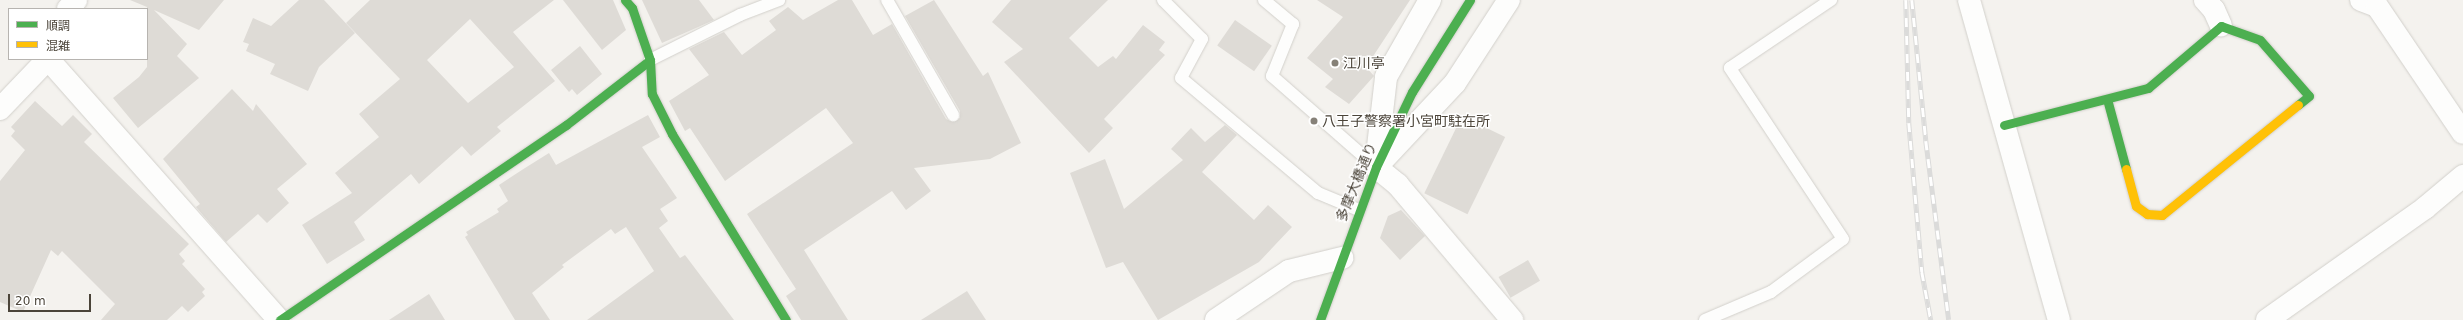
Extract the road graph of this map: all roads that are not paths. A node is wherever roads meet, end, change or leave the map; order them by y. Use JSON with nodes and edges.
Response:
{"nodes":[{"id":1,"x":76,"y":0,"type":"edge"},
{"id":2,"x":625,"y":0,"type":"edge"},
{"id":3,"x":779,"y":0,"type":"edge"},
{"id":4,"x":887,"y":0,"type":"edge"},
{"id":5,"x":1163,"y":0,"type":"edge"},
{"id":6,"x":1264,"y":0,"type":"edge"},
{"id":7,"x":1430,"y":0,"type":"edge"},
{"id":8,"x":1470,"y":0,"type":"edge"},
{"id":9,"x":1509,"y":0,"type":"edge"},
{"id":10,"x":1831,"y":0,"type":"edge"},
{"id":11,"x":1969,"y":0,"type":"edge"},
{"id":12,"x":2205,"y":0,"type":"edge"},
{"id":13,"x":2361,"y":0,"type":"edge"},
{"id":14,"x":69,"y":8,"type":"edge"},
{"id":15,"x":2221,"y":26,"type":"junction"},
{"id":16,"x":47,"y":60,"type":"edge"},
{"id":17,"x":49,"y":60,"type":"edge"},
{"id":18,"x":650,"y":60,"type":"junction"},
{"id":19,"x":2107,"y":98,"type":"junction"},
{"id":20,"x":0,"y":109,"type":"edge"},
{"id":21,"x":953,"y":115,"type":"dead end"},
{"id":22,"x":2004,"y":125,"type":"junction"},
{"id":23,"x":2463,"y":133,"type":"edge"},
{"id":24,"x":1376,"y":167,"type":"junction"},
{"id":25,"x":2463,"y":176,"type":"edge"},
{"id":26,"x":1359,"y":210,"type":"junction"},
{"id":27,"x":1342,"y":258,"type":"junction"},
{"id":28,"x":280,"y":320,"type":"edge"},
{"id":29,"x":786,"y":320,"type":"edge"},
{"id":30,"x":1216,"y":320,"type":"edge"},
{"id":31,"x":1320,"y":320,"type":"edge"},
{"id":32,"x":1512,"y":320,"type":"edge"},
{"id":33,"x":1705,"y":320,"type":"edge"},
{"id":34,"x":2059,"y":320,"type":"edge"},
{"id":35,"x":2267,"y":320,"type":"edge"}],
"edges":[{"from":1,"to":14,"type":"street"},
{"from":2,"to":18,"type":"street"},
{"from":3,"to":18,"type":"lane"},
{"from":4,"to":21,"type":"lane"},
{"from":5,"to":26,"type":"lane"},
{"from":6,"to":24,"type":"lane"},
{"from":7,"to":24,"type":"street"},
{"from":8,"to":24,"type":"street","name":"多摩大橋通り"},
{"from":9,"to":24,"type":"street"},
{"from":10,"to":33,"type":"lane"},
{"from":11,"to":22,"type":"street"},
{"from":12,"to":15,"type":"street"},
{"from":13,"to":23,"type":"street"},
{"from":15,"to":19,"type":"street"},
{"from":15,"to":19,"type":"street"},
{"from":16,"to":20,"type":"street"},
{"from":17,"to":28,"type":"street"},
{"from":18,"to":28,"type":"street"},
{"from":18,"to":29,"type":"street"},
{"from":19,"to":22,"type":"street"},
{"from":22,"to":34,"type":"street"},
{"from":24,"to":26,"type":"street","name":"多摩大橋通り"},
{"from":24,"to":32,"type":"street"},
{"from":25,"to":35,"type":"street"},
{"from":26,"to":27,"type":"street","name":"多摩大橋通り"},
{"from":27,"to":30,"type":"street"},
{"from":27,"to":31,"type":"street","name":"多摩大橋通り"}]}
